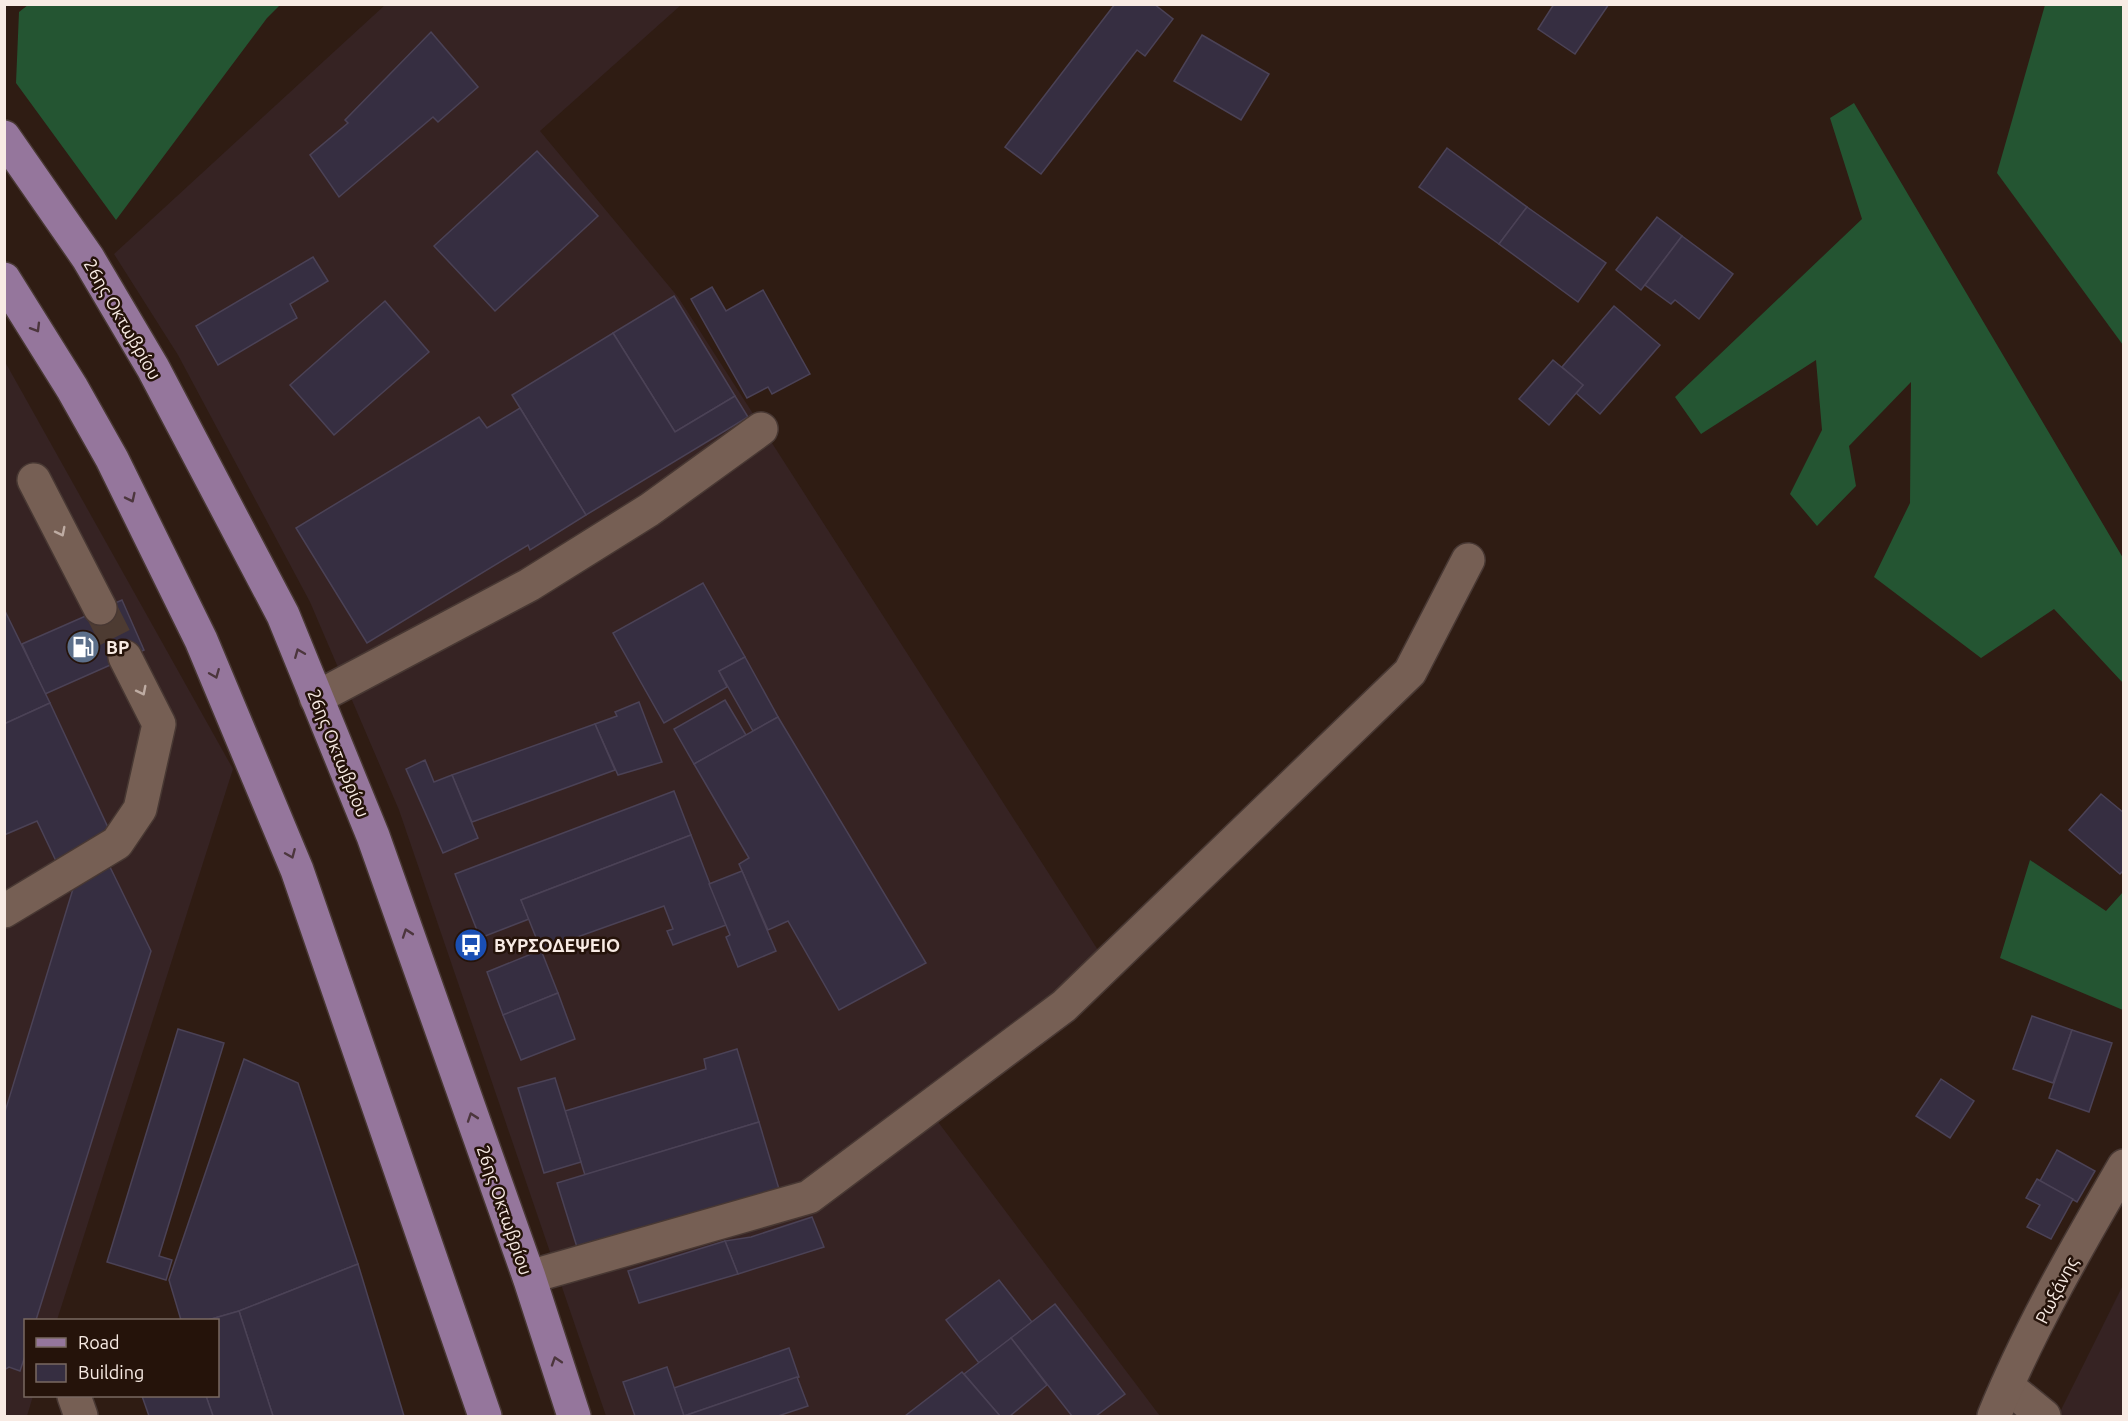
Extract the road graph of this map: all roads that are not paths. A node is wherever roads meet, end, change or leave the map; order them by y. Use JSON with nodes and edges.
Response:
{"nodes":[{"id":1,"x":4,"y":137,"type":"edge"},
{"id":2,"x":4,"y":279,"type":"edge"},
{"id":3,"x":761,"y":429,"type":"dead end"},
{"id":4,"x":34,"y":480,"type":"dead end"},
{"id":5,"x":1468,"y":560,"type":"dead end"},
{"id":6,"x":100,"y":608,"type":"tunnel mouth"},
{"id":7,"x":125,"y":657,"type":"tunnel mouth"},
{"id":8,"x":316,"y":698,"type":"junction"},
{"id":9,"x":4,"y":911,"type":"edge"},
{"id":10,"x":2124,"y":1166,"type":"edge"},
{"id":11,"x":529,"y":1277,"type":"junction"},
{"id":12,"x":2007,"y":1386,"type":"junction"},
{"id":13,"x":75,"y":1397,"type":"edge"},
{"id":14,"x":81,"y":1416,"type":"edge"},
{"id":15,"x":485,"y":1416,"type":"edge"},
{"id":16,"x":574,"y":1416,"type":"edge"},
{"id":17,"x":1994,"y":1416,"type":"edge"},
{"id":18,"x":2044,"y":1416,"type":"edge"}],
"edges":[{"from":8,"to":1,"type":"main road","name":"26ης Οκτωβρίου","one_way":true},
{"from":2,"to":15,"type":"main road","one_way":true},
{"from":3,"to":8,"type":"street"},
{"from":4,"to":6,"type":"street","one_way":true},
{"from":5,"to":11,"type":"street"},
{"from":7,"to":9,"type":"street","one_way":true},
{"from":11,"to":8,"type":"main road","name":"26ης Οκτωβρίου","one_way":true},
{"from":10,"to":12,"type":"street","name":"Ρωξάνης"},
{"from":16,"to":11,"type":"main road","name":"26ης Οκτωβρίου","one_way":true},
{"from":12,"to":17,"type":"street","name":"Ρωξάνης"},
{"from":12,"to":18,"type":"street"},
{"from":13,"to":14,"type":"street"}]}
